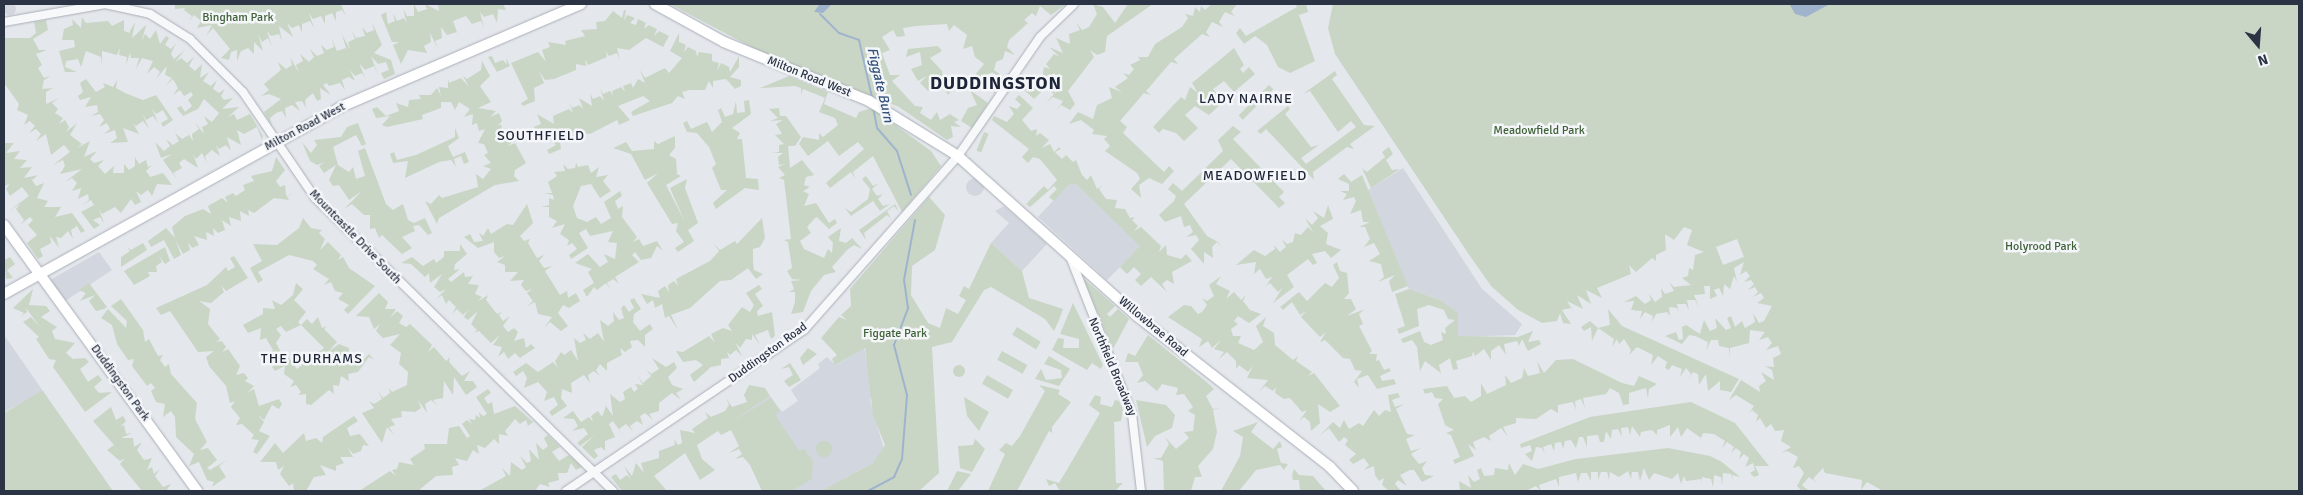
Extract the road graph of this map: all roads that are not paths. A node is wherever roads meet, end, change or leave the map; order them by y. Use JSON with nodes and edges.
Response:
{"nodes":[{"id":1,"x":581,"y":4,"type":"edge"},
{"id":2,"x":655,"y":4,"type":"edge"},
{"id":3,"x":1074,"y":4,"type":"edge"},
{"id":4,"x":4,"y":22,"type":"edge"},
{"id":5,"x":275,"y":142,"type":"junction"},
{"id":6,"x":958,"y":156,"type":"junction"},
{"id":7,"x":4,"y":224,"type":"edge"},
{"id":8,"x":1068,"y":252,"type":"junction"},
{"id":9,"x":1084,"y":268,"type":"junction"},
{"id":10,"x":42,"y":276,"type":"junction"},
{"id":11,"x":1074,"y":276,"type":"junction"},
{"id":12,"x":4,"y":294,"type":"edge"},
{"id":13,"x":596,"y":471,"type":"junction"},
{"id":14,"x":197,"y":491,"type":"edge"},
{"id":15,"x":566,"y":491,"type":"edge"},
{"id":16,"x":613,"y":491,"type":"edge"},
{"id":17,"x":1141,"y":491,"type":"edge"},
{"id":18,"x":1353,"y":491,"type":"edge"}],
"edges":[{"from":1,"to":5,"type":"main road","name":"Milton Road West"},
{"from":2,"to":6,"type":"main road","name":"Milton Road West"},
{"from":3,"to":6,"type":"street","name":"Duddingston Road"},
{"from":4,"to":5,"type":"street","name":"Mountcastle Drive South"},
{"from":5,"to":10,"type":"main road","name":"Milton Road West"},
{"from":5,"to":13,"type":"street","name":"Mountcastle Drive South"},
{"from":6,"to":8,"type":"main road","name":"Willowbrae Road"},
{"from":6,"to":13,"type":"street","name":"Duddingston Road"},
{"from":7,"to":10,"type":"main road","name":"Duddingston Park"},
{"from":8,"to":9,"type":"main road","name":"Willowbrae Road"},
{"from":8,"to":11,"type":"street","name":"Northfield Broadway"},
{"from":9,"to":11,"type":"street"},
{"from":9,"to":18,"type":"main road","name":"Willowbrae Road"},
{"from":10,"to":12,"type":"main road","name":"Milton Road West"},
{"from":10,"to":14,"type":"main road","name":"Duddingston Park"},
{"from":11,"to":17,"type":"street","name":"Northfield Broadway"},
{"from":13,"to":15,"type":"street","name":"Duddingston Road"},
{"from":13,"to":16,"type":"street","name":"Mountcastle Drive South"}]}
